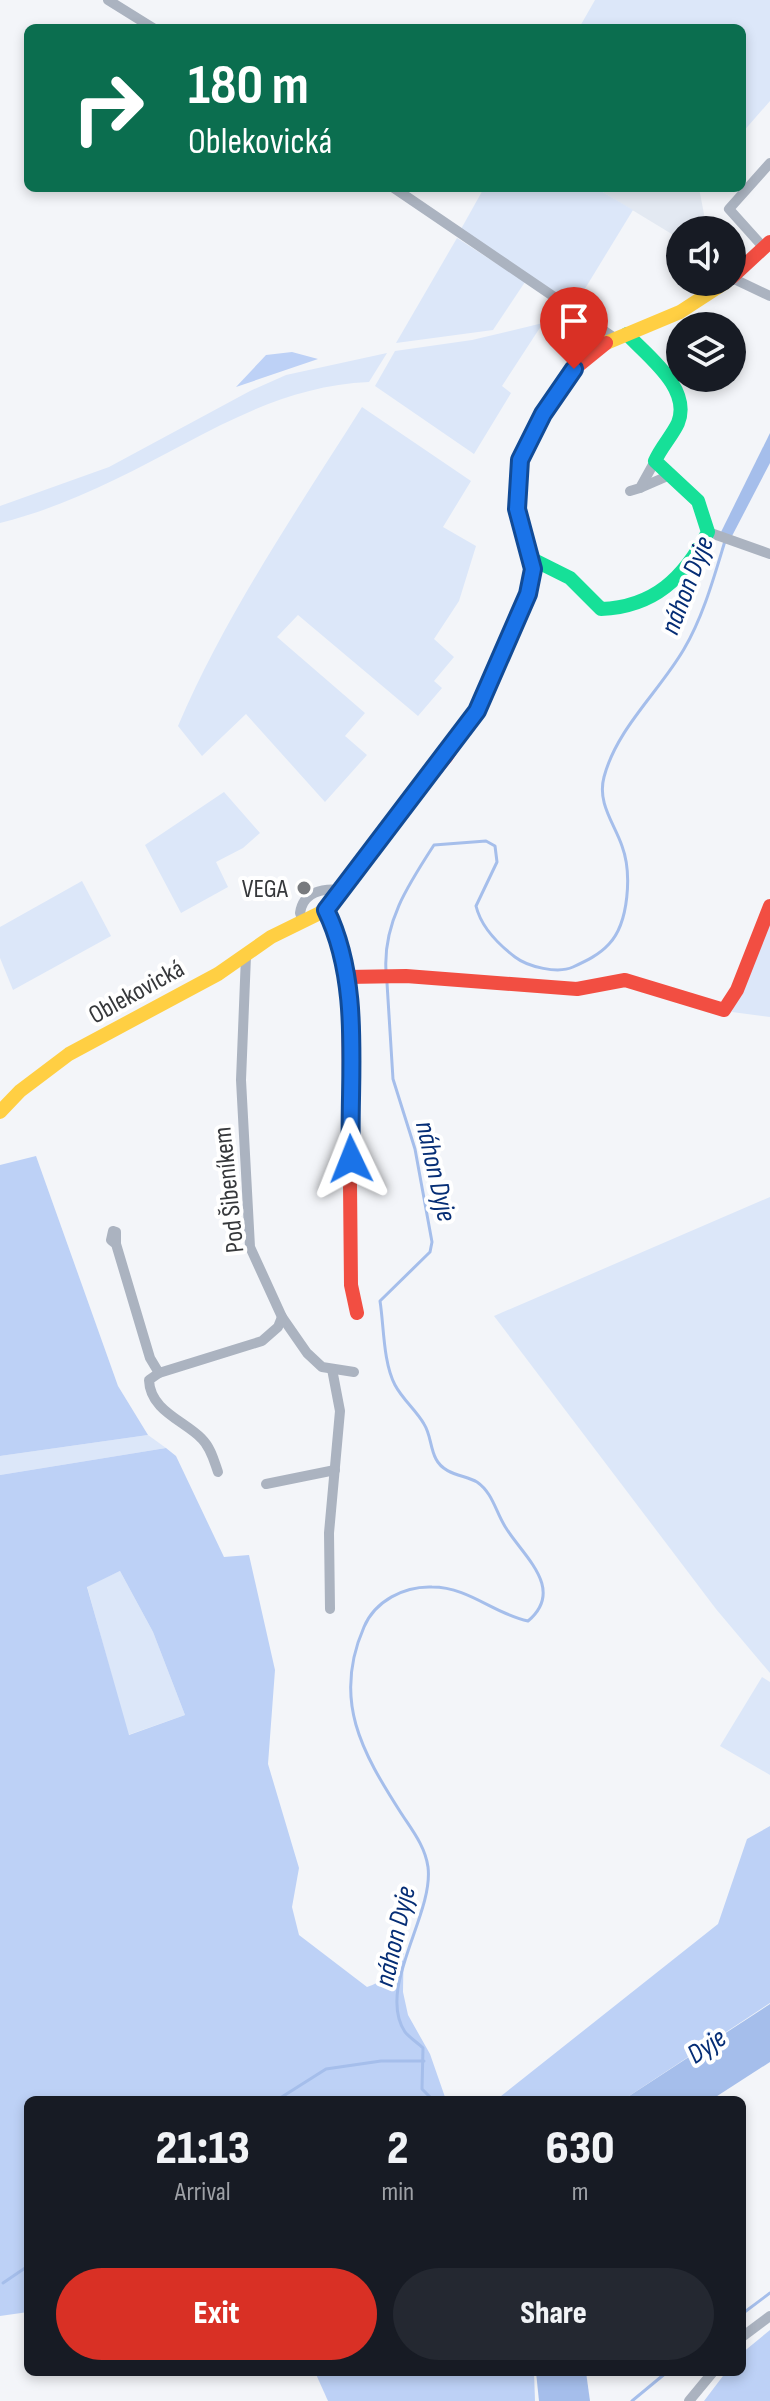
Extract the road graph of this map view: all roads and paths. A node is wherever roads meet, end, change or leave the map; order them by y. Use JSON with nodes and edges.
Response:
{"nodes":[{"id":1,"x":108,"y":0,"type":"edge"},
{"id":2,"x":147,"y":24,"type":"edge"},
{"id":3,"x":767,"y":172,"type":"edge"},
{"id":4,"x":400,"y":192,"type":"edge"},
{"id":5,"x":767,"y":245,"type":"edge"},
{"id":6,"x":746,"y":265,"type":"edge"},
{"id":7,"x":746,"y":285,"type":"edge"},
{"id":8,"x":705,"y":296,"type":"edge"},
{"id":9,"x":770,"y":296,"type":"edge"},
{"id":10,"x":621,"y":336,"type":"junction"},
{"id":11,"x":655,"y":461,"type":"junction"},
{"id":12,"x":670,"y":475,"type":"junction"},
{"id":13,"x":713,"y":533,"type":"junction"},
{"id":14,"x":770,"y":554,"type":"edge"},
{"id":15,"x":530,"y":558,"type":"junction"},
{"id":16,"x":341,"y":890,"type":"junction"},
{"id":17,"x":770,"y":906,"type":"edge"},
{"id":18,"x":326,"y":910,"type":"junction"},
{"id":19,"x":303,"y":922,"type":"junction"},
{"id":20,"x":246,"y":956,"type":"junction"},
{"id":21,"x":347,"y":977,"type":"junction"},
{"id":22,"x":0,"y":1112,"type":"edge"},
{"id":23,"x":116,"y":1244,"type":"dead end"},
{"id":24,"x":357,"y":1313,"type":"dead end"},
{"id":25,"x":282,"y":1317,"type":"junction"},
{"id":26,"x":332,"y":1369,"type":"junction"},
{"id":27,"x":354,"y":1372,"type":"dead end"},
{"id":28,"x":159,"y":1373,"type":"junction"},
{"id":29,"x":335,"y":1470,"type":"junction"},
{"id":30,"x":218,"y":1472,"type":"dead end"},
{"id":31,"x":266,"y":1484,"type":"dead end"},
{"id":32,"x":330,"y":1609,"type":"dead end"},
{"id":33,"x":770,"y":2316,"type":"edge"},
{"id":34,"x":746,"y":2334,"type":"edge"},
{"id":35,"x":710,"y":2376,"type":"edge"},
{"id":36,"x":689,"y":2401,"type":"edge"}],
"edges":[{"from":1,"to":2,"type":"street"},
{"from":3,"to":5,"type":"street"},
{"from":4,"to":10,"type":"street"},
{"from":5,"to":6,"type":"street"},
{"from":7,"to":9,"type":"street"},
{"from":8,"to":10,"type":"street","name":"Oblekovická"},
{"from":10,"to":11,"type":"street"},
{"from":10,"to":15,"type":"street","name":"Oblekovická"},
{"from":11,"to":12,"type":"street"},
{"from":11,"to":12,"type":"street"},
{"from":12,"to":13,"type":"street"},
{"from":13,"to":14,"type":"street"},
{"from":13,"to":15,"type":"street"},
{"from":15,"to":16,"type":"street","name":"Oblekovická"},
{"from":16,"to":18,"type":"street","name":"Oblekovická"},
{"from":16,"to":19,"type":"street"},
{"from":17,"to":21,"type":"street"},
{"from":18,"to":19,"type":"street","name":"Oblekovická"},
{"from":18,"to":21,"type":"street"},
{"from":19,"to":20,"type":"street","name":"Oblekovická"},
{"from":20,"to":22,"type":"street","name":"Oblekovická"},
{"from":20,"to":25,"type":"street","name":"Pod Šibeníkem"},
{"from":21,"to":24,"type":"street"},
{"from":23,"to":28,"type":"street"},
{"from":25,"to":26,"type":"street","name":"Pod Šibeníkem"},
{"from":25,"to":28,"type":"street"},
{"from":26,"to":27,"type":"street"},
{"from":26,"to":29,"type":"street"},
{"from":28,"to":30,"type":"street"},
{"from":29,"to":31,"type":"street"},
{"from":29,"to":32,"type":"street"},
{"from":33,"to":34,"type":"street"},
{"from":35,"to":36,"type":"street"}]}
